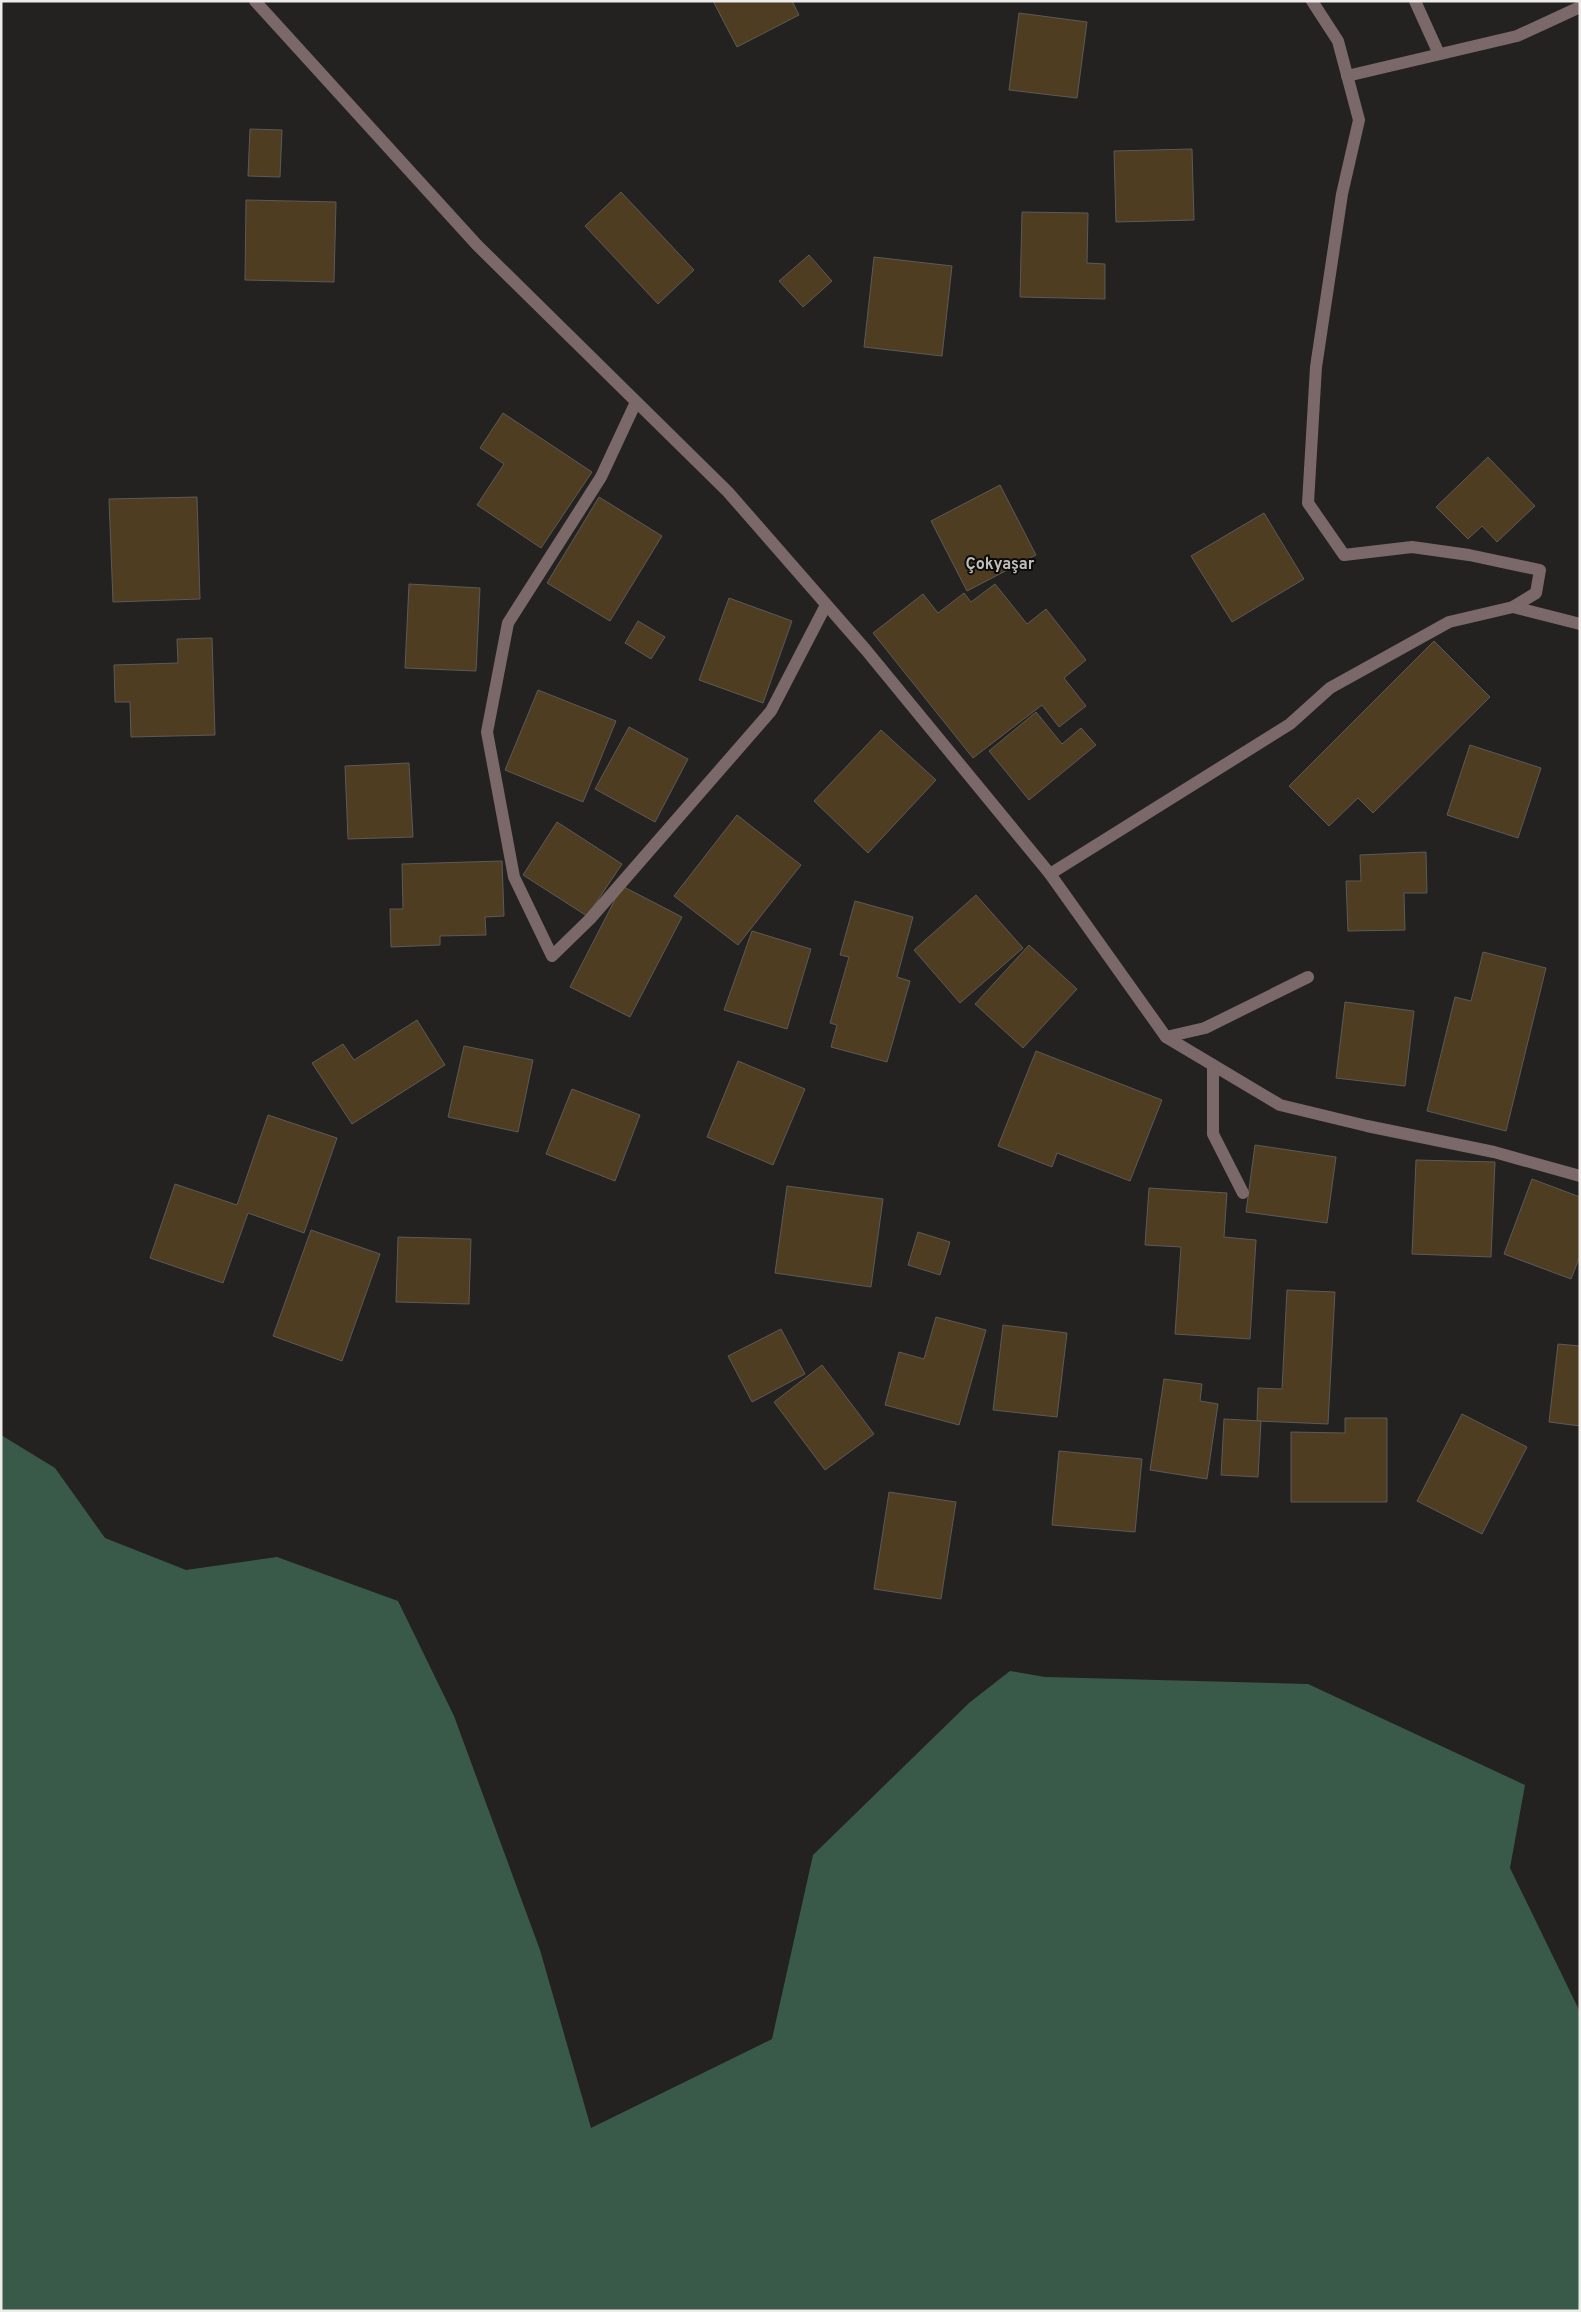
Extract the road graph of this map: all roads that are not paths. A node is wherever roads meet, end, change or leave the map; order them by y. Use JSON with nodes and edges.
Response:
{"nodes":[{"id":1,"x":255,"y":1,"type":"edge"},
{"id":2,"x":1312,"y":1,"type":"edge"},
{"id":3,"x":1415,"y":1,"type":"edge"},
{"id":4,"x":1580,"y":7,"type":"edge"},
{"id":5,"x":1439,"y":54,"type":"junction"},
{"id":6,"x":1347,"y":76,"type":"junction"},
{"id":7,"x":636,"y":402,"type":"junction"},
{"id":8,"x":826,"y":605,"type":"junction"},
{"id":9,"x":1513,"y":607,"type":"junction"},
{"id":10,"x":1580,"y":624,"type":"edge"},
{"id":11,"x":1050,"y":874,"type":"junction"},
{"id":12,"x":1308,"y":977,"type":"dead end"},
{"id":13,"x":1166,"y":1037,"type":"junction"},
{"id":14,"x":1213,"y":1065,"type":"junction"},
{"id":15,"x":1580,"y":1176,"type":"edge"},
{"id":16,"x":1243,"y":1193,"type":"dead end"}],
"edges":[{"from":1,"to":7,"type":"street"},
{"from":2,"to":6,"type":"street"},
{"from":3,"to":5,"type":"street"},
{"from":4,"to":5,"type":"street"},
{"from":5,"to":6,"type":"street"},
{"from":6,"to":9,"type":"street"},
{"from":7,"to":8,"type":"street"},
{"from":7,"to":8,"type":"street"},
{"from":8,"to":11,"type":"street"},
{"from":9,"to":10,"type":"street"},
{"from":9,"to":11,"type":"street"},
{"from":11,"to":13,"type":"street"},
{"from":12,"to":13,"type":"street"},
{"from":13,"to":14,"type":"street"},
{"from":14,"to":15,"type":"street"},
{"from":14,"to":16,"type":"street"}]}
